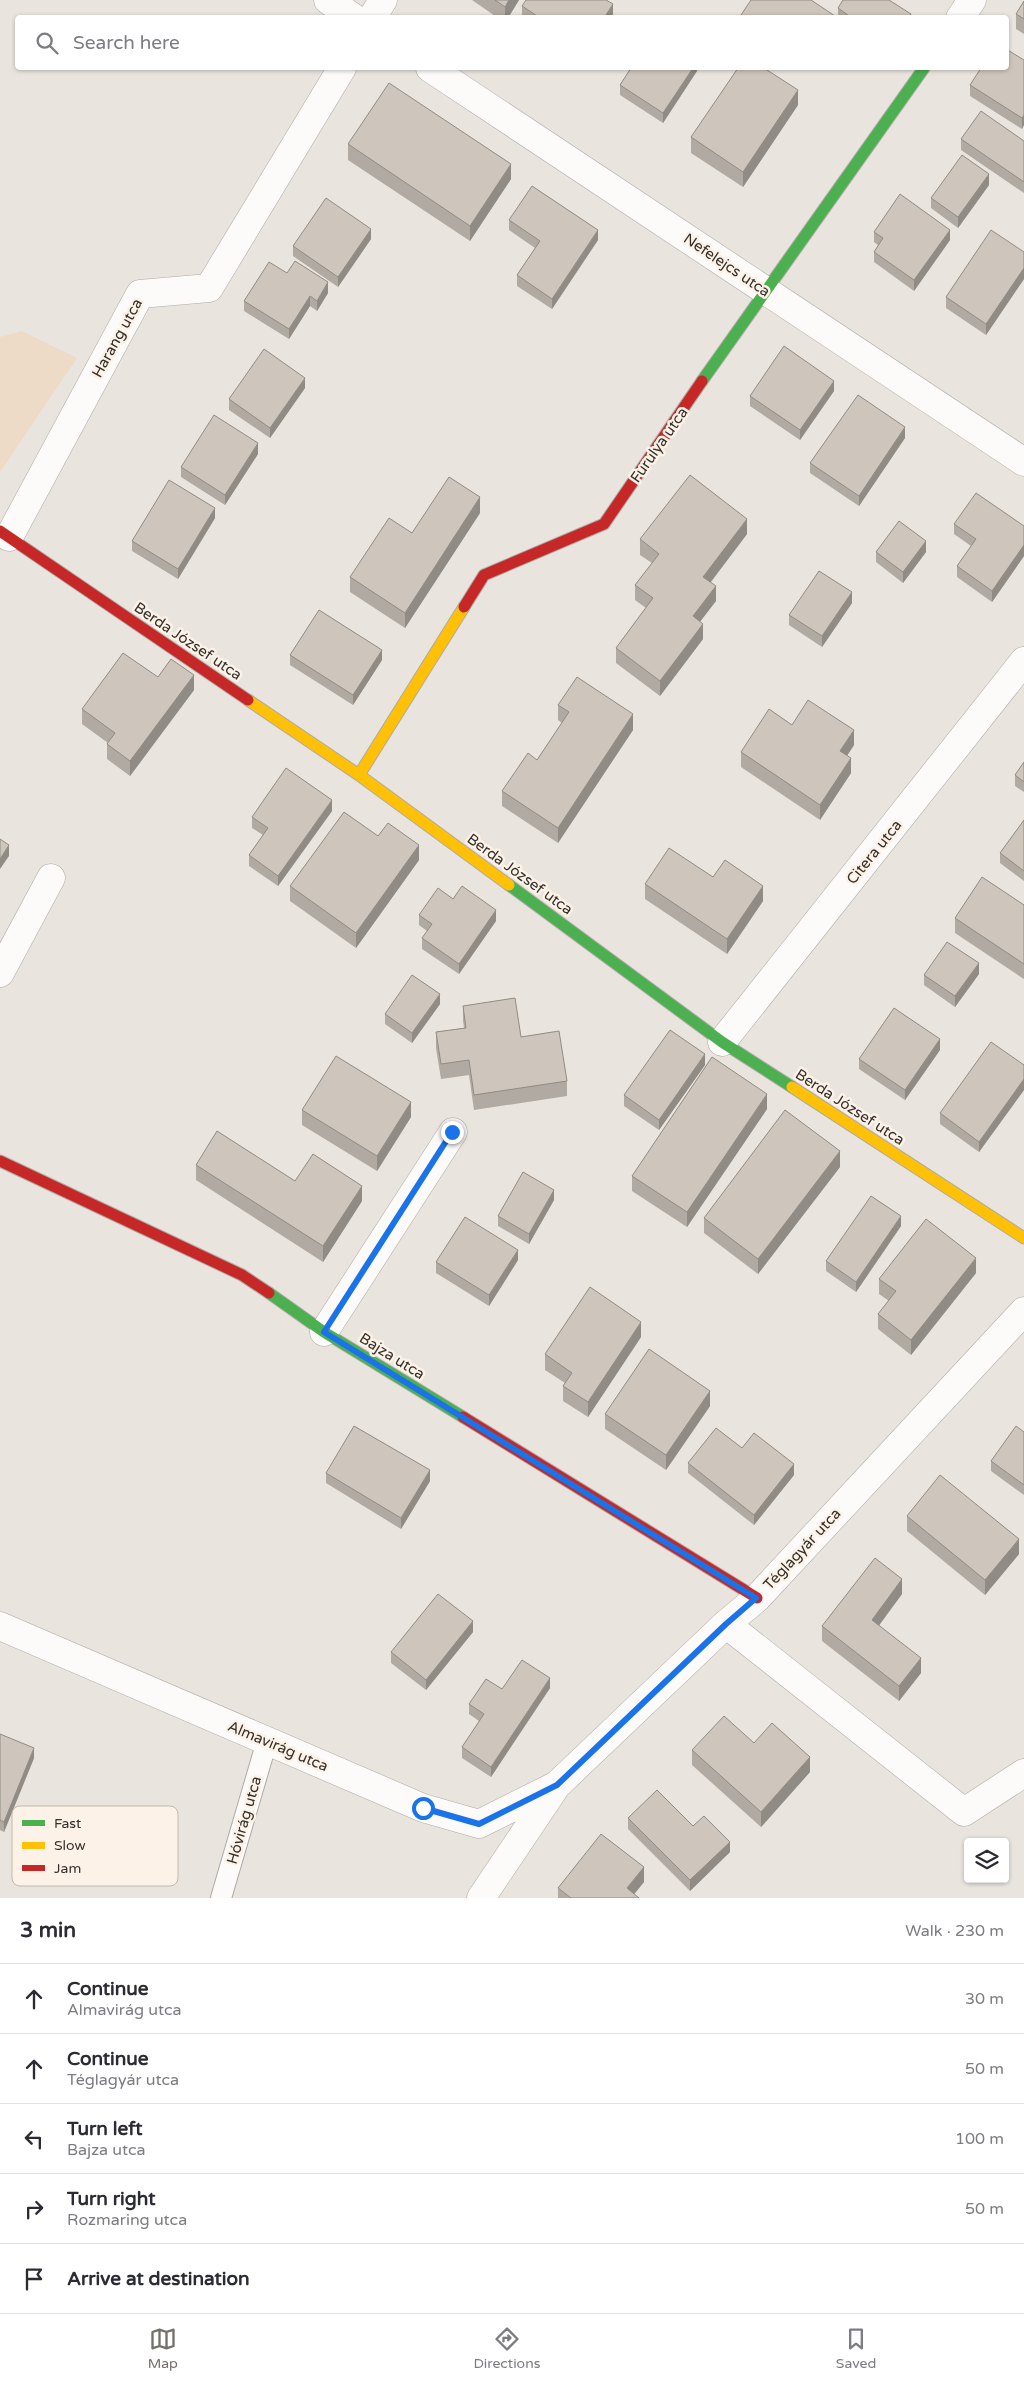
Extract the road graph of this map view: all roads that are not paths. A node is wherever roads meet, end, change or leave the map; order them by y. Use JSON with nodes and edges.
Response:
{"nodes":[{"id":1,"x":328,"y":0,"type":"edge"},
{"id":2,"x":382,"y":0,"type":"edge"},
{"id":3,"x":972,"y":0,"type":"edge"},
{"id":4,"x":350,"y":15,"type":"edge"},
{"id":5,"x":374,"y":15,"type":"edge"},
{"id":6,"x":962,"y":15,"type":"edge"},
{"id":7,"x":341,"y":70,"type":"edge"},
{"id":8,"x":433,"y":70,"type":"edge"},
{"id":9,"x":923,"y":70,"type":"edge"},
{"id":10,"x":766,"y":290,"type":"junction"},
{"id":11,"x":1024,"y":462,"type":"edge"},
{"id":12,"x":4,"y":534,"type":"edge"},
{"id":13,"x":1024,"y":661,"type":"edge"},
{"id":14,"x":359,"y":775,"type":"junction"},
{"id":15,"x":51,"y":878,"type":"dead end"},
{"id":16,"x":0,"y":973,"type":"edge"},
{"id":17,"x":722,"y":1042,"type":"junction"},
{"id":18,"x":452,"y":1132,"type":"dead end"},
{"id":19,"x":0,"y":1161,"type":"edge"},
{"id":20,"x":1024,"y":1238,"type":"edge"},
{"id":21,"x":1024,"y":1311,"type":"edge"},
{"id":22,"x":324,"y":1332,"type":"junction"},
{"id":23,"x":756,"y":1598,"type":"junction"},
{"id":24,"x":726,"y":1624,"type":"junction"},
{"id":25,"x":0,"y":1626,"type":"edge"},
{"id":26,"x":267,"y":1741,"type":"junction"},
{"id":27,"x":1024,"y":1773,"type":"edge"},
{"id":28,"x":557,"y":1785,"type":"junction"},
{"id":29,"x":221,"y":1898,"type":"edge"},
{"id":30,"x":481,"y":1898,"type":"edge"}],
"edges":[{"from":1,"to":4,"type":"street"},
{"from":2,"to":5,"type":"street"},
{"from":3,"to":6,"type":"street"},
{"from":7,"to":12,"type":"street","name":"Harang utca"},
{"from":8,"to":10,"type":"street","name":"Nefelejcs utca"},
{"from":9,"to":10,"type":"street","name":"Furulya utca"},
{"from":10,"to":11,"type":"street","name":"Nefelejcs utca"},
{"from":10,"to":14,"type":"street","name":"Furulya utca"},
{"from":12,"to":14,"type":"street","name":"Berda József utca"},
{"from":13,"to":17,"type":"street","name":"Citera utca"},
{"from":14,"to":17,"type":"street","name":"Berda József utca"},
{"from":15,"to":16,"type":"street"},
{"from":17,"to":20,"type":"street","name":"Berda József utca"},
{"from":18,"to":22,"type":"street"},
{"from":19,"to":22,"type":"street","name":"Bajza utca"},
{"from":21,"to":23,"type":"street","name":"Téglagyár utca"},
{"from":22,"to":23,"type":"street","name":"Bajza utca"},
{"from":23,"to":24,"type":"street","name":"Téglagyár utca"},
{"from":24,"to":27,"type":"street"},
{"from":24,"to":28,"type":"street","name":"Téglagyár utca"},
{"from":25,"to":26,"type":"street","name":"Almavirág utca"},
{"from":26,"to":28,"type":"street","name":"Almavirág utca"},
{"from":26,"to":29,"type":"lane","name":"Hóvirág utca"},
{"from":28,"to":30,"type":"street","name":"Téglagyár utca"}]}
